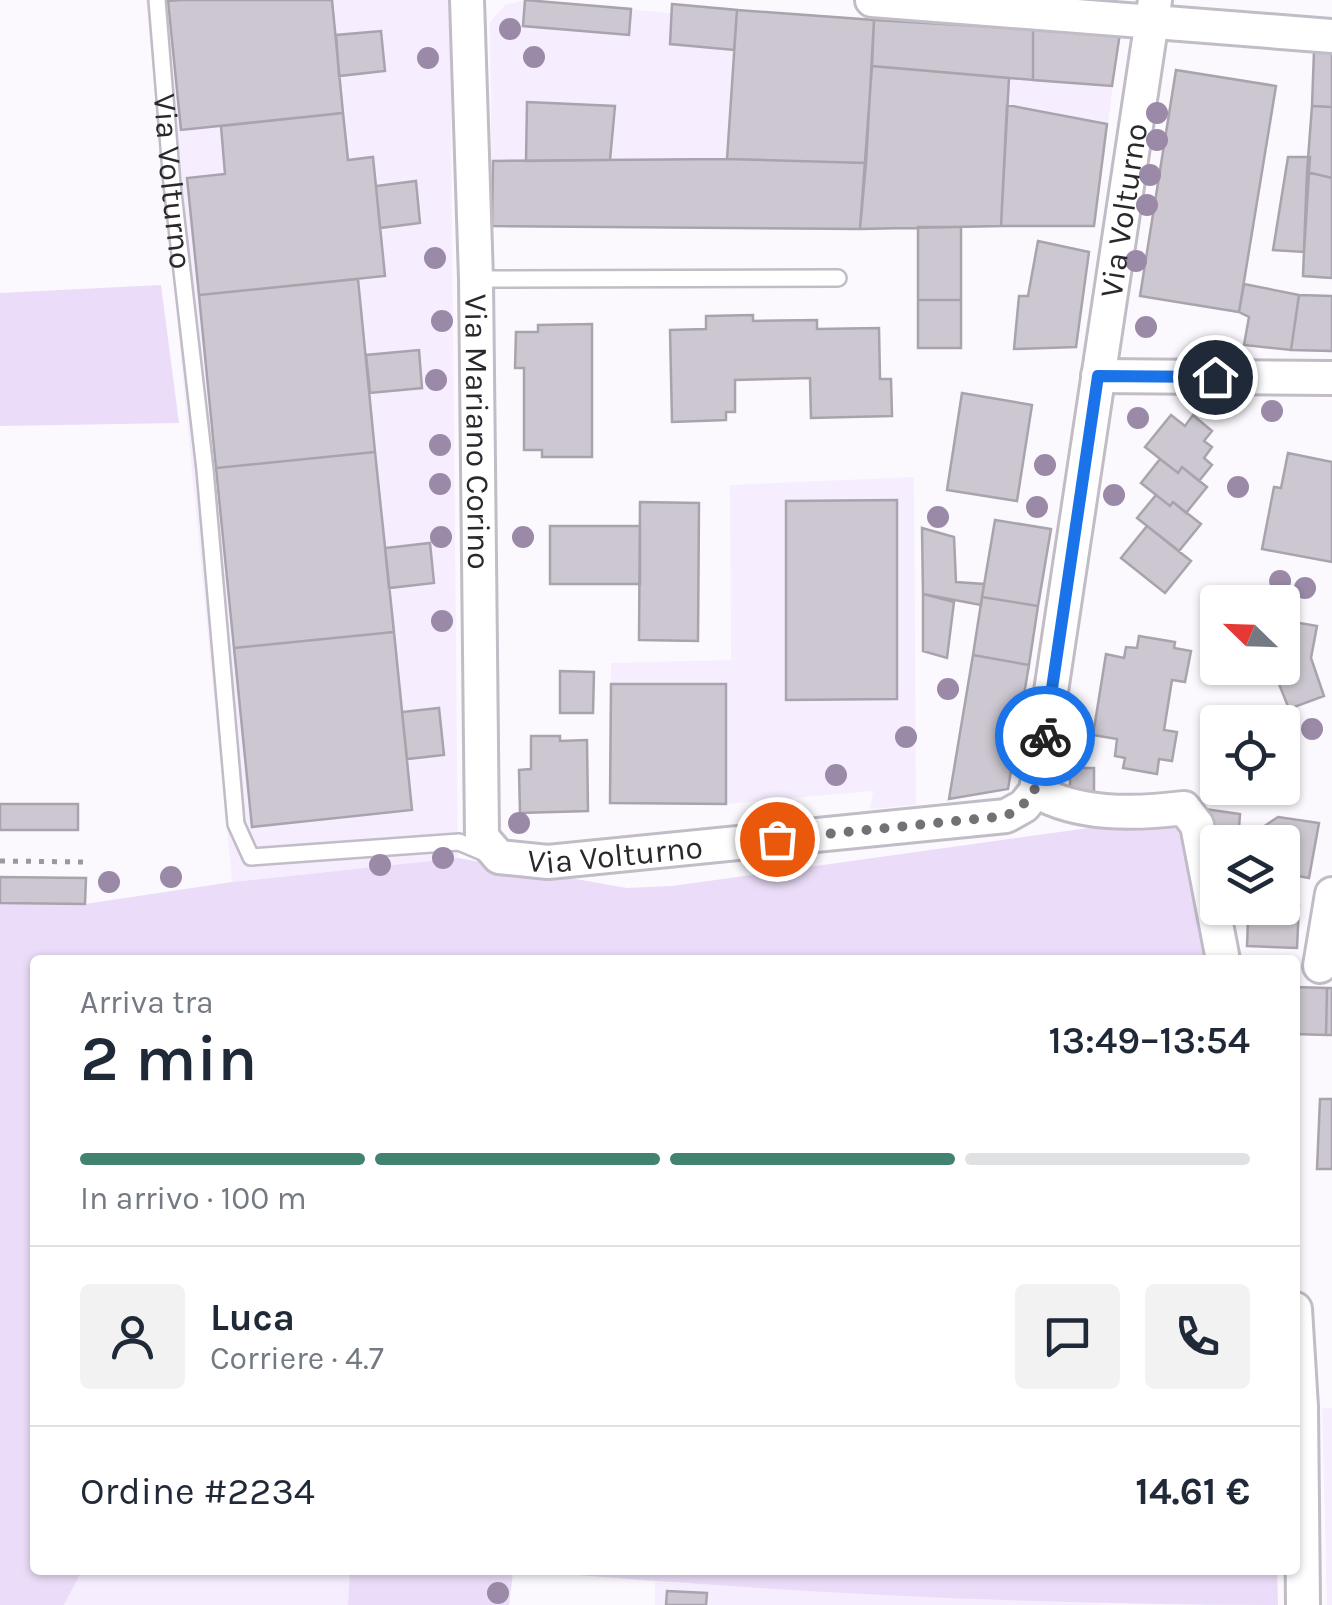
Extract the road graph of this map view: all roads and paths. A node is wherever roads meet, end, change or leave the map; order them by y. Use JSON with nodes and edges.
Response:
{"nodes":[{"id":1,"x":157,"y":0,"type":"edge"},
{"id":2,"x":468,"y":0,"type":"edge"},
{"id":3,"x":872,"y":0,"type":"edge"},
{"id":4,"x":1154,"y":12,"type":"edge"},
{"id":5,"x":1332,"y":36,"type":"edge"},
{"id":6,"x":476,"y":278,"type":"junction"},
{"id":7,"x":838,"y":278,"type":"dead end"},
{"id":8,"x":1098,"y":376,"type":"junction"},
{"id":9,"x":1332,"y":378,"type":"edge"},
{"id":10,"x":1036,"y":792,"type":"junction"},
{"id":11,"x":499,"y":858,"type":"junction"},
{"id":12,"x":0,"y":861,"type":"edge"},
{"id":13,"x":84,"y":862,"type":"dead end"},
{"id":14,"x":1332,"y":894,"type":"edge"},
{"id":15,"x":1222,"y":955,"type":"edge"},
{"id":16,"x":1316,"y":966,"type":"edge"},
{"id":17,"x":1300,"y":1391,"type":"edge"},
{"id":18,"x":1303,"y":1605,"type":"edge"}],
"edges":[{"from":1,"to":11,"type":"lane","name":"Via Volturno"},
{"from":2,"to":6,"type":"street","name":"Via Mariano Corino"},
{"from":3,"to":4,"type":"street"},
{"from":4,"to":5,"type":"street"},
{"from":4,"to":8,"type":"street","name":"Via Volturno"},
{"from":6,"to":7,"type":"lane"},
{"from":6,"to":11,"type":"street","name":"Via Mariano Corino"},
{"from":8,"to":9,"type":"street"},
{"from":8,"to":10,"type":"street","name":"Via Volturno"},
{"from":10,"to":11,"type":"street","name":"Via Volturno"},
{"from":10,"to":15,"type":"street"},
{"from":12,"to":13,"type":"path"},
{"from":14,"to":16,"type":"street"},
{"from":17,"to":18,"type":"street"}]}
